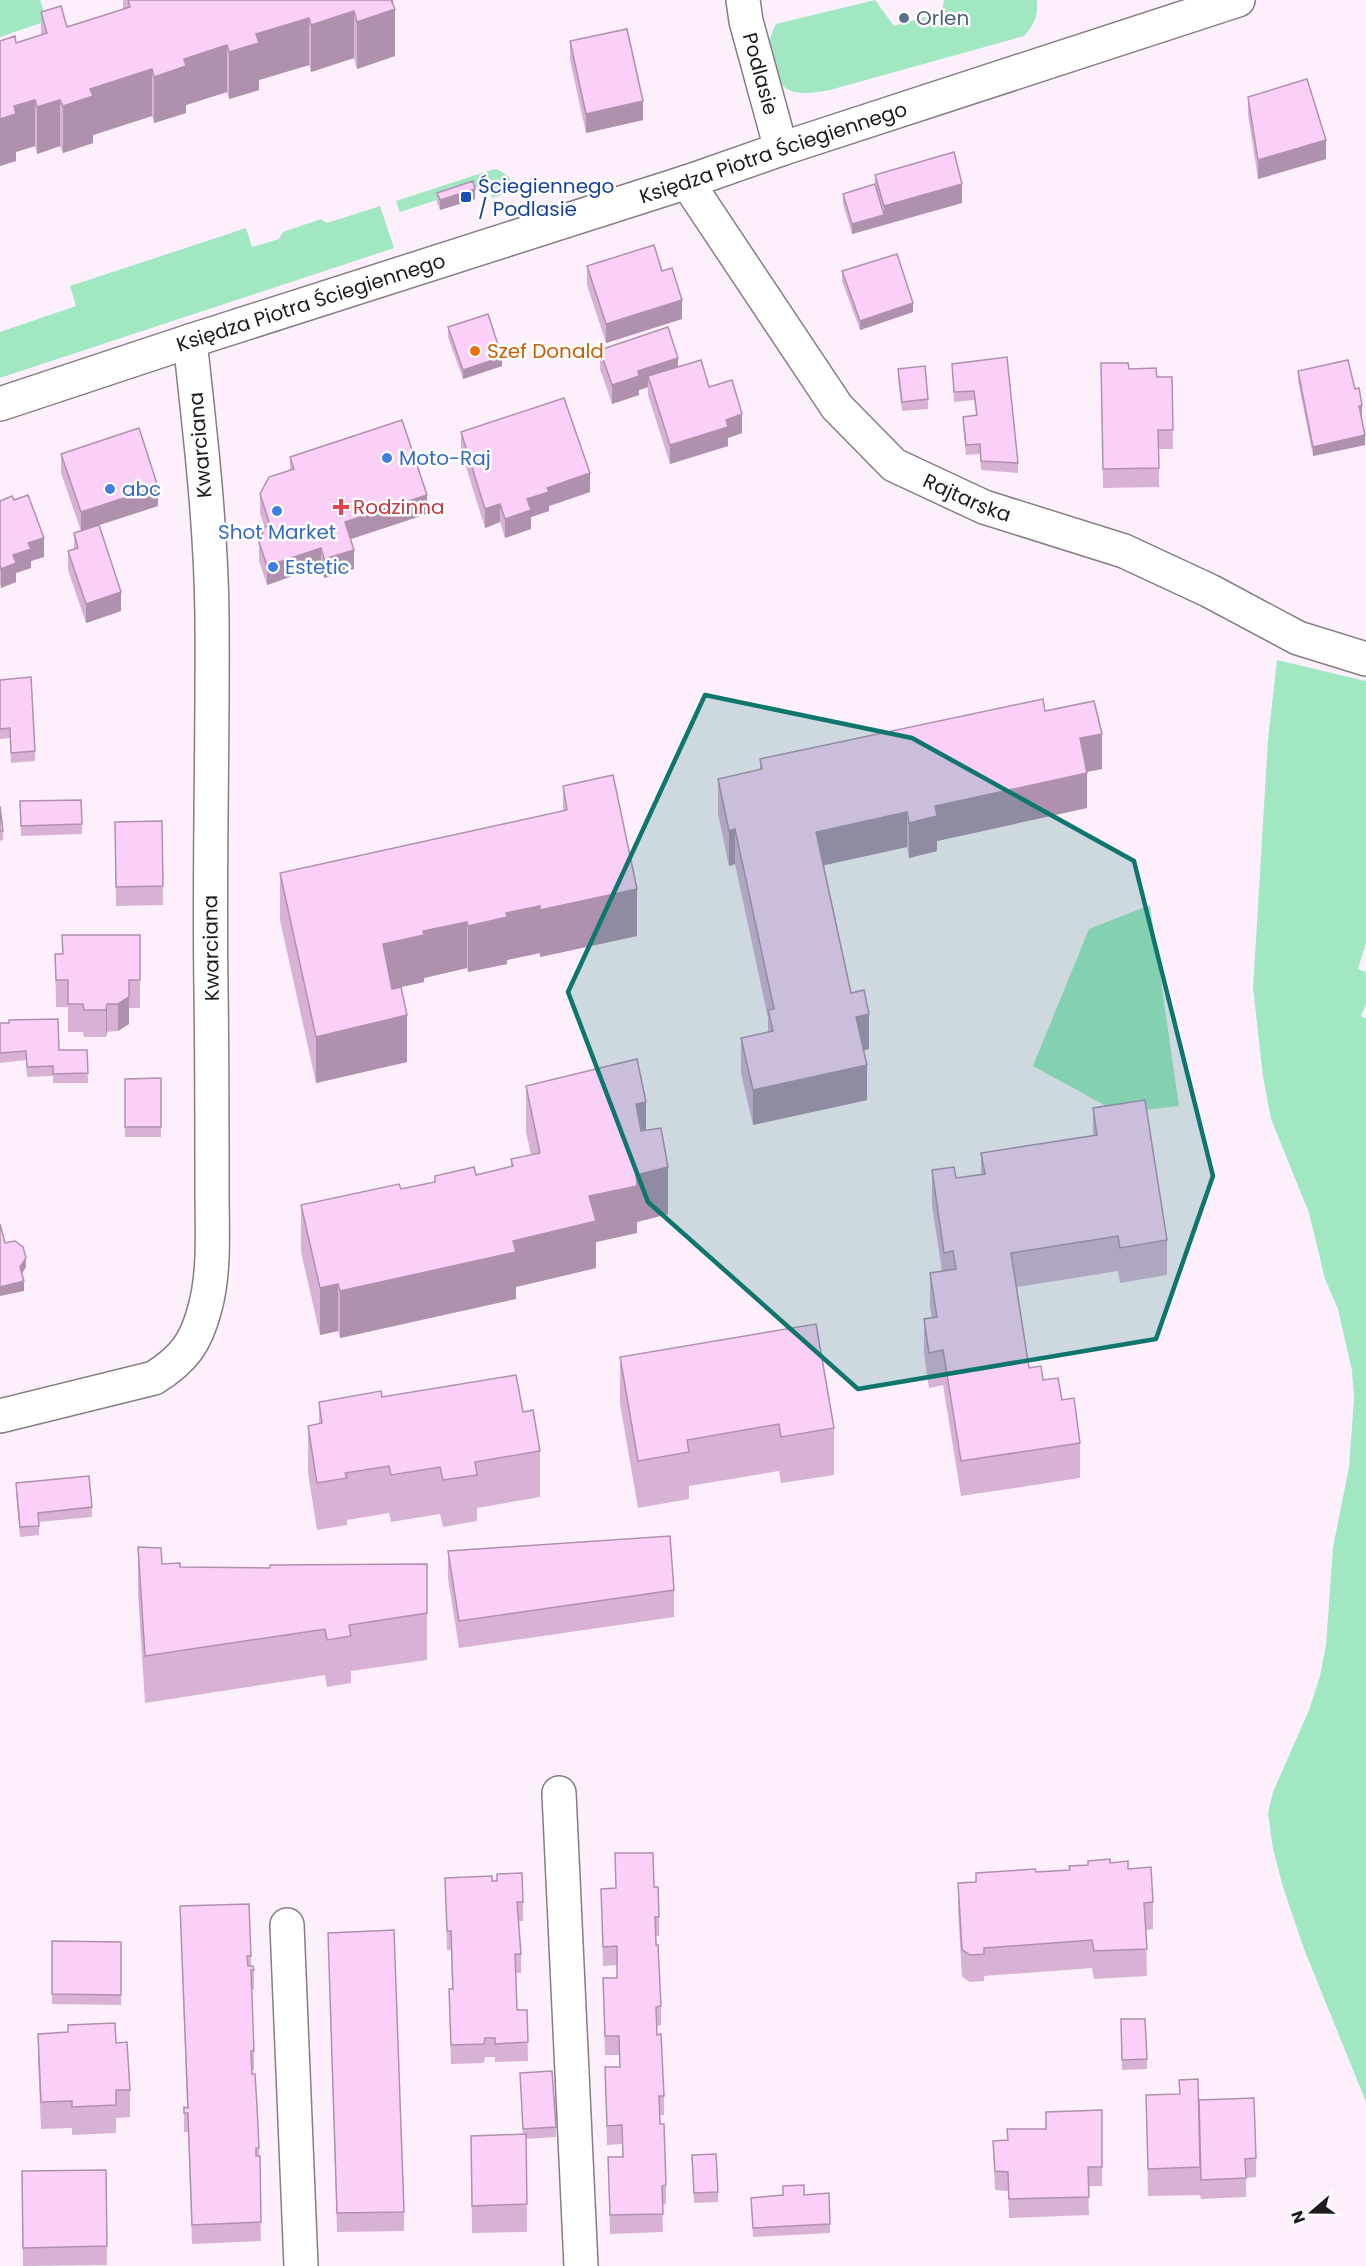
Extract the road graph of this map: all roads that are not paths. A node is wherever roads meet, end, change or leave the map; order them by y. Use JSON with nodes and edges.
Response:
{"nodes":[{"id":1,"x":743,"y":0,"type":"edge"},
{"id":2,"x":1238,"y":0,"type":"edge"},
{"id":3,"x":781,"y":149,"type":"junction"},
{"id":4,"x":687,"y":182,"type":"junction"},
{"id":5,"x":190,"y":341,"type":"junction"},
{"id":6,"x":0,"y":404,"type":"edge"},
{"id":7,"x":1366,"y":659,"type":"edge"},
{"id":8,"x":0,"y":1416,"type":"edge"},
{"id":9,"x":559,"y":1793,"type":"dead end"},
{"id":10,"x":287,"y":1925,"type":"dead end"},
{"id":11,"x":301,"y":2266,"type":"edge"},
{"id":12,"x":581,"y":2266,"type":"edge"}],
"edges":[{"from":1,"to":3,"type":"street","name":"Podlasie"},
{"from":2,"to":3,"type":"street","name":"Księdza Piotra Ściegiennego"},
{"from":3,"to":4,"type":"street","name":"Księdza Piotra Ściegiennego"},
{"from":4,"to":5,"type":"street","name":"Księdza Piotra Ściegiennego"},
{"from":4,"to":7,"type":"street","name":"Rajtarska"},
{"from":5,"to":6,"type":"street","name":"Księdza Piotra Ściegiennego"},
{"from":5,"to":8,"type":"street","name":"Kwarciana"},
{"from":9,"to":12,"type":"street"},
{"from":10,"to":11,"type":"street"}]}
